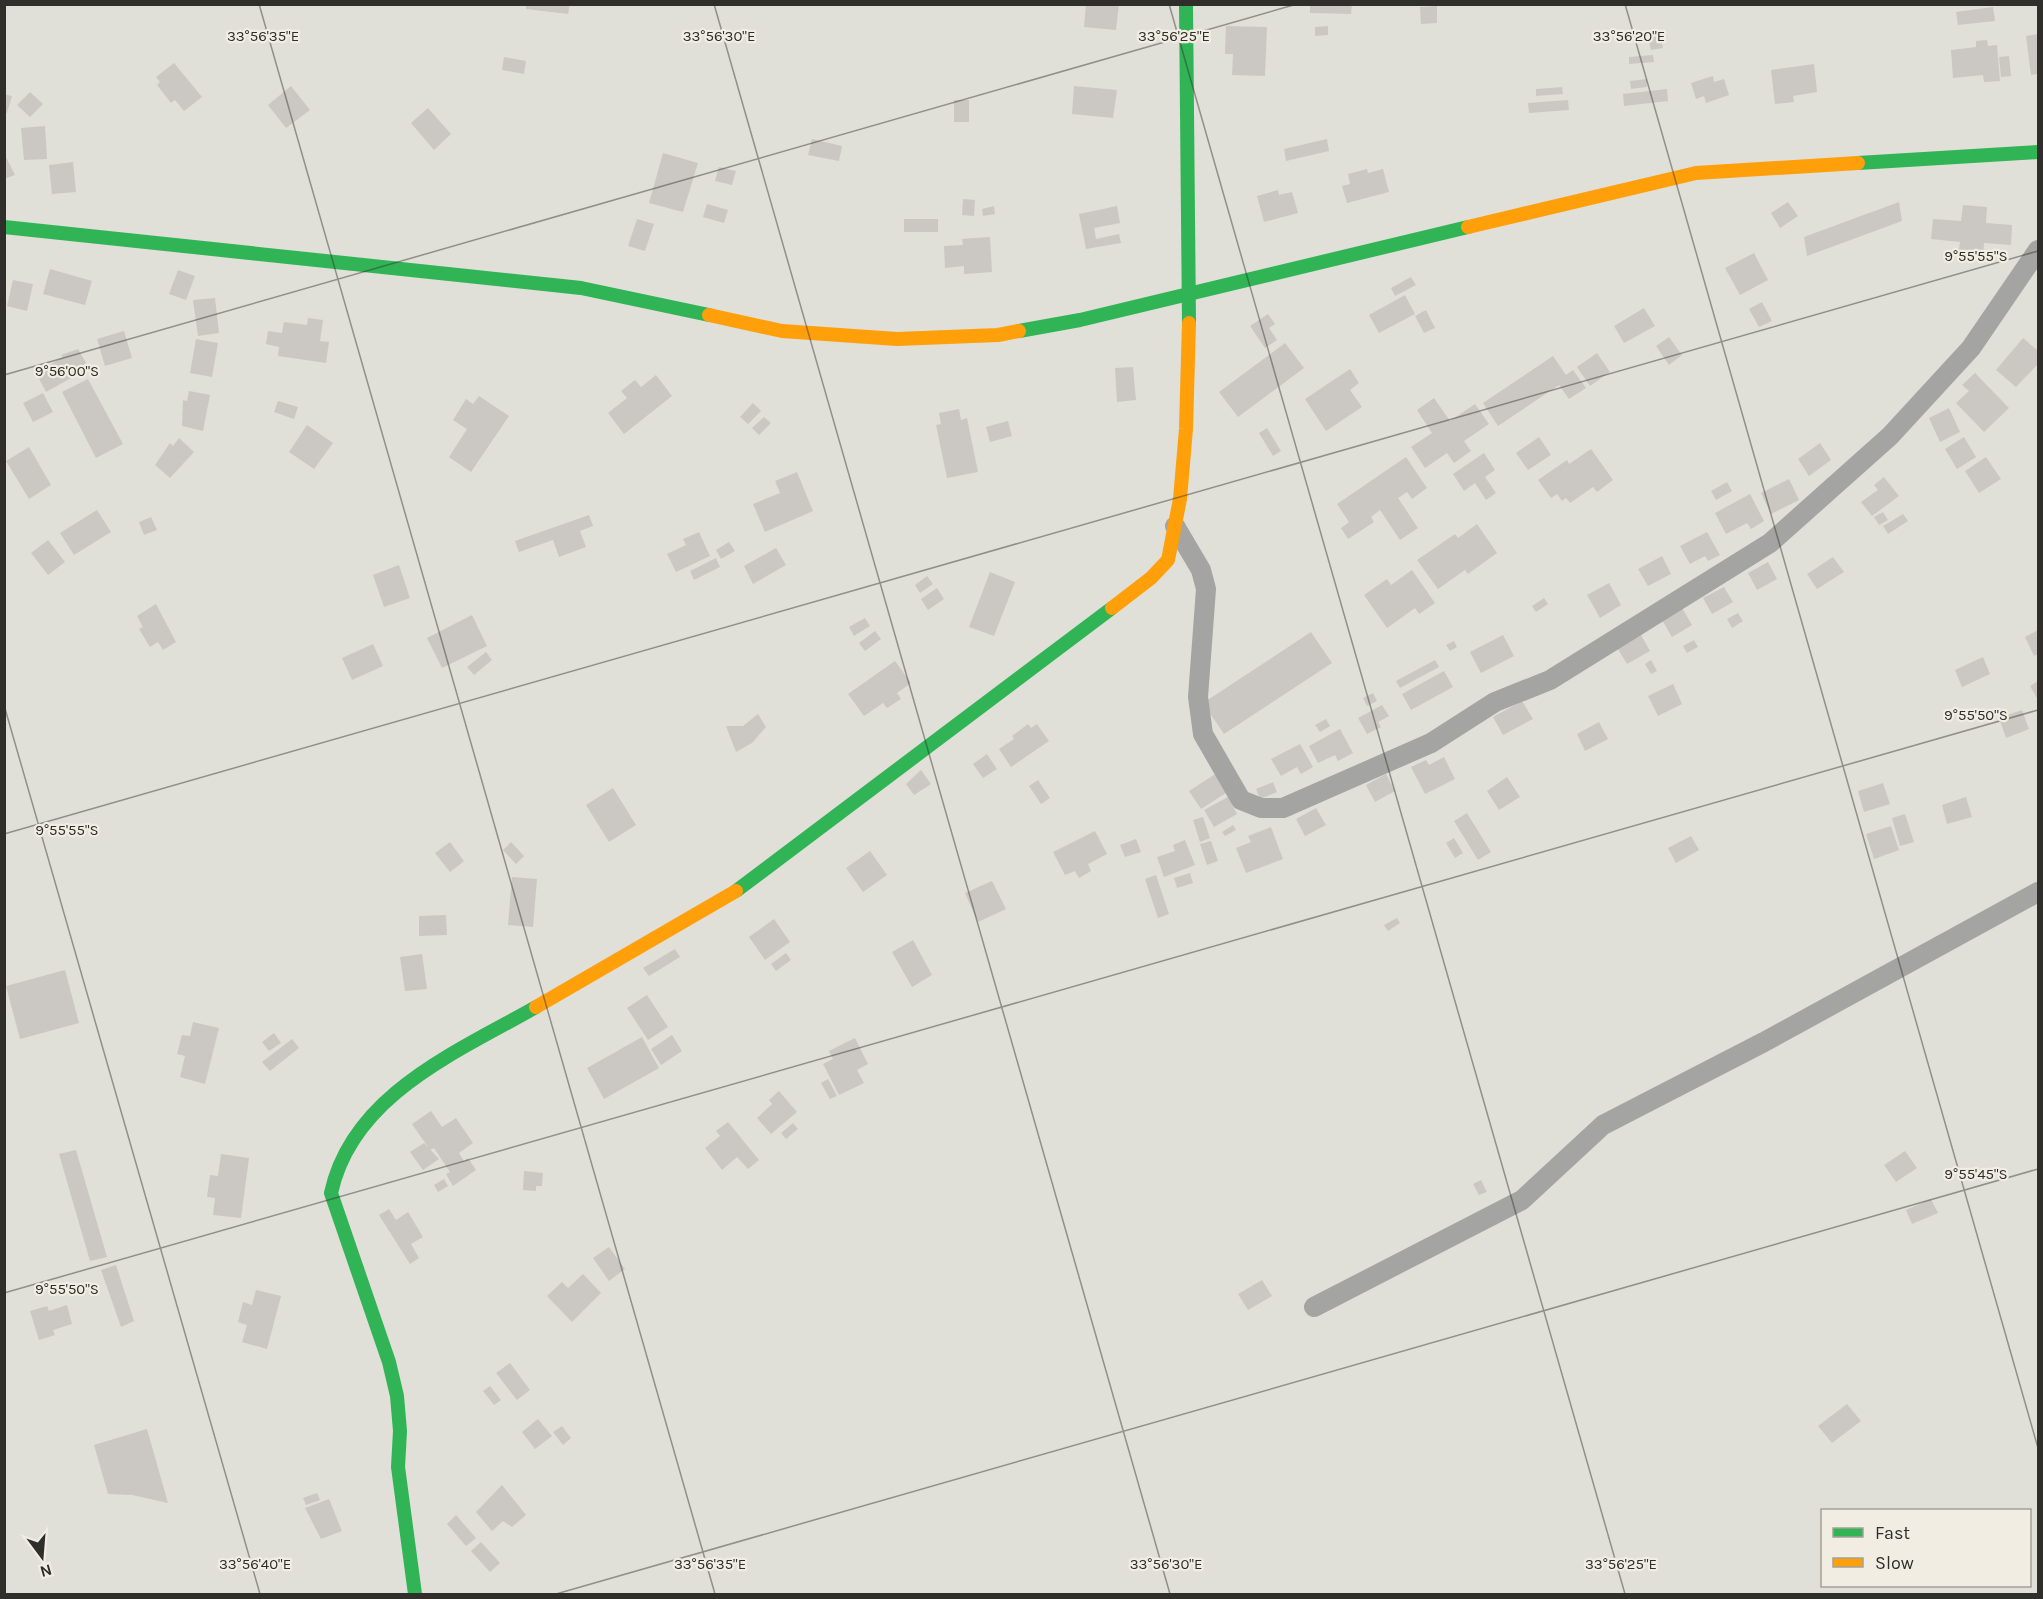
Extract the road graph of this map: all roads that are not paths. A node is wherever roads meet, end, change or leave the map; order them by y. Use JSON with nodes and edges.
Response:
{"nodes":[{"id":1,"x":1186,"y":4,"type":"edge"},
{"id":2,"x":2038,"y":152,"type":"edge"},
{"id":3,"x":4,"y":227,"type":"edge"},
{"id":4,"x":2038,"y":250,"type":"edge"},
{"id":5,"x":1190,"y":296,"type":"junction"},
{"id":6,"x":1175,"y":526,"type":"junction"},
{"id":7,"x":2038,"y":892,"type":"edge"},
{"id":8,"x":1314,"y":1307,"type":"dead end"},
{"id":9,"x":415,"y":1594,"type":"edge"}],
"edges":[{"from":1,"to":5,"type":"street"},
{"from":2,"to":5,"type":"street"},
{"from":3,"to":5,"type":"street"},
{"from":4,"to":6,"type":"street"},
{"from":5,"to":6,"type":"street"},
{"from":6,"to":9,"type":"street"},
{"from":7,"to":8,"type":"street"}]}
